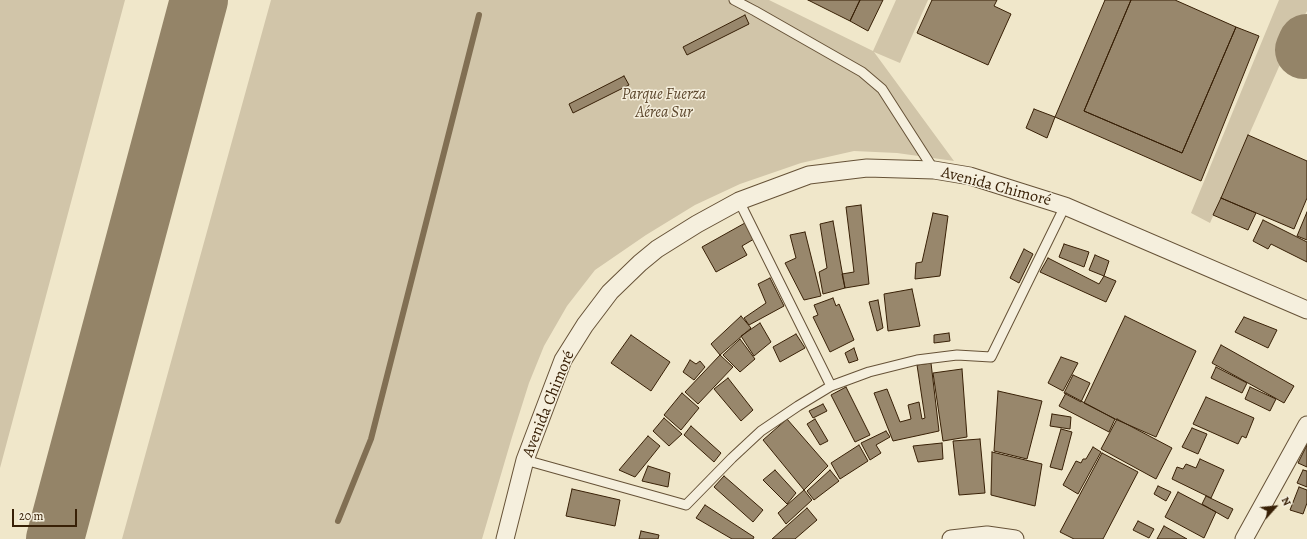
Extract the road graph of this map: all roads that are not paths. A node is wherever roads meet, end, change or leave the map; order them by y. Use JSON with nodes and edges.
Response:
{"nodes":[{"id":1,"x":734,"y":0,"type":"edge"},
{"id":2,"x":934,"y":170,"type":"junction"},
{"id":3,"x":739,"y":201,"type":"junction"},
{"id":4,"x":1065,"y":206,"type":"junction"},
{"id":5,"x":1307,"y":310,"type":"edge"},
{"id":6,"x":832,"y":386,"type":"junction"},
{"id":7,"x":1307,"y":425,"type":"edge"},
{"id":8,"x":525,"y":460,"type":"junction"},
{"id":9,"x":505,"y":539,"type":"edge"},
{"id":10,"x":951,"y":539,"type":"edge"},
{"id":11,"x":1015,"y":539,"type":"edge"},
{"id":12,"x":1244,"y":539,"type":"edge"}],
"edges":[{"from":1,"to":2,"type":"lane"},
{"from":2,"to":3,"type":"street","name":"Avenida Chimoré"},
{"from":2,"to":4,"type":"street","name":"Avenida Chimoré"},
{"from":3,"to":6,"type":"lane"},
{"from":3,"to":8,"type":"street","name":"Avenida Chimoré"},
{"from":4,"to":5,"type":"street","name":"Avenida Chimoré"},
{"from":4,"to":6,"type":"lane"},
{"from":6,"to":8,"type":"lane"},
{"from":7,"to":12,"type":"street"},
{"from":8,"to":9,"type":"street","name":"Avenida Chimoré"},
{"from":10,"to":11,"type":"street"}]}
